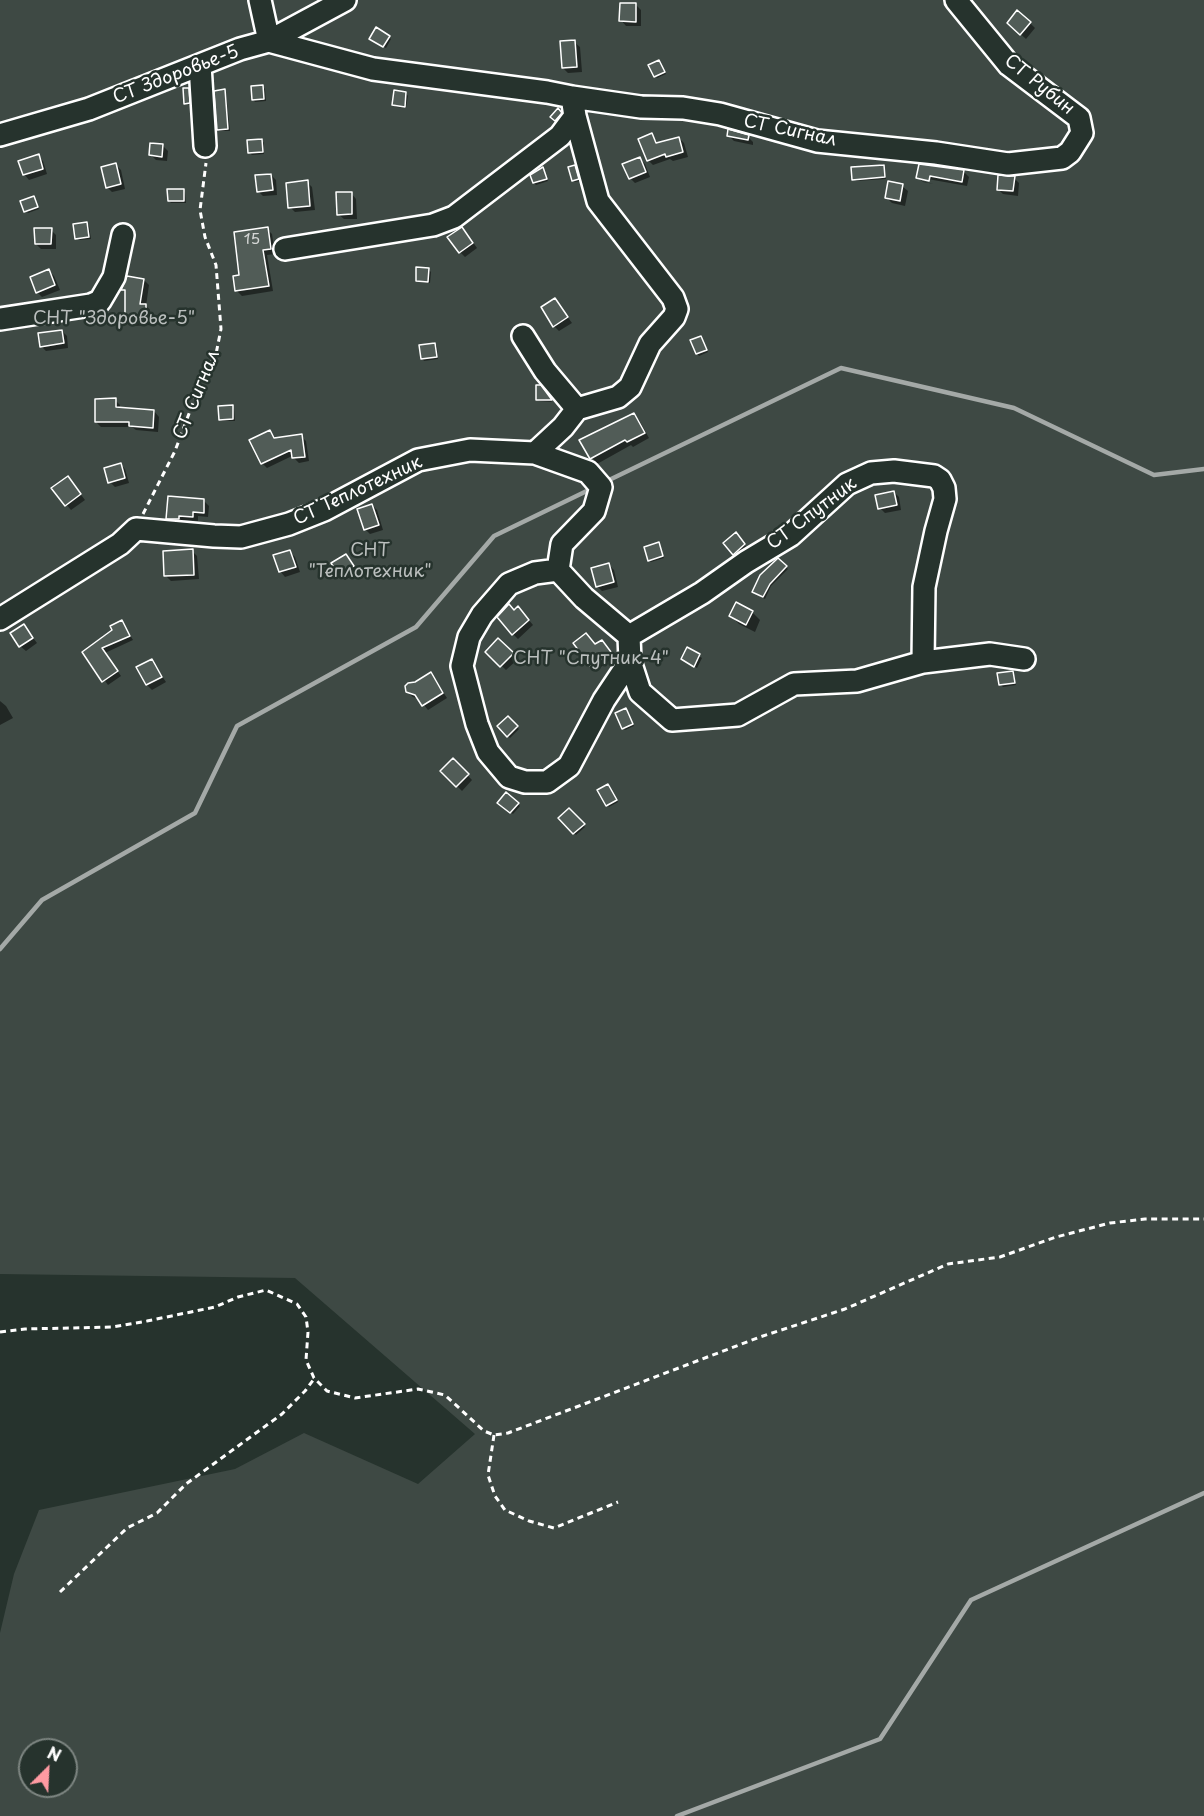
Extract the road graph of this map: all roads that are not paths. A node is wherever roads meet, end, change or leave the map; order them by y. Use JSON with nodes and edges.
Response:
{"nodes":[{"id":1,"x":260,"y":0,"type":"edge"},
{"id":2,"x":345,"y":0,"type":"edge"},
{"id":3,"x":957,"y":1,"type":"edge"},
{"id":4,"x":269,"y":41,"type":"junction"},
{"id":5,"x":200,"y":65,"type":"junction"},
{"id":6,"x":573,"y":106,"type":"junction"},
{"id":7,"x":0,"y":135,"type":"edge"},
{"id":8,"x":205,"y":146,"type":"road end"},
{"id":9,"x":1008,"y":164,"type":"joint"},
{"id":10,"x":123,"y":235,"type":"dead end"},
{"id":11,"x":285,"y":249,"type":"dead end"},
{"id":12,"x":0,"y":319,"type":"edge"},
{"id":13,"x":523,"y":336,"type":"dead end"},
{"id":14,"x":577,"y":409,"type":"junction"},
{"id":15,"x":535,"y":453,"type":"junction"},
{"id":16,"x":558,"y":570,"type":"junction"},
{"id":17,"x":0,"y":619,"type":"edge"},
{"id":18,"x":629,"y":636,"type":"junction"},
{"id":19,"x":1024,"y":659,"type":"dead end"},
{"id":20,"x":630,"y":661,"type":"junction"},
{"id":21,"x":923,"y":662,"type":"junction"}],
"edges":[{"from":1,"to":4,"type":"lane"},
{"from":2,"to":4,"type":"lane","name":"СТ Здоровье-5"},
{"from":3,"to":9,"type":"lane","name":"СТ Рубин"},
{"from":4,"to":5,"type":"lane","name":"СТ Здоровье-5"},
{"from":4,"to":6,"type":"lane","name":"СТ Сигнал"},
{"from":5,"to":7,"type":"lane","name":"СТ Здоровье-5"},
{"from":5,"to":8,"type":"lane"},
{"from":6,"to":9,"type":"lane","name":"СТ Сигнал"},
{"from":6,"to":11,"type":"lane"},
{"from":6,"to":14,"type":"lane"},
{"from":10,"to":12,"type":"lane"},
{"from":13,"to":14,"type":"lane"},
{"from":14,"to":15,"type":"lane"},
{"from":15,"to":16,"type":"lane","name":"СТ Теплотехник"},
{"from":15,"to":17,"type":"lane","name":"СТ Теплотехник"},
{"from":16,"to":18,"type":"lane"},
{"from":16,"to":20,"type":"lane"},
{"from":18,"to":20,"type":"lane"},
{"from":18,"to":21,"type":"lane","name":"СТ Спутник"},
{"from":19,"to":21,"type":"lane"},
{"from":20,"to":21,"type":"lane"}]}
